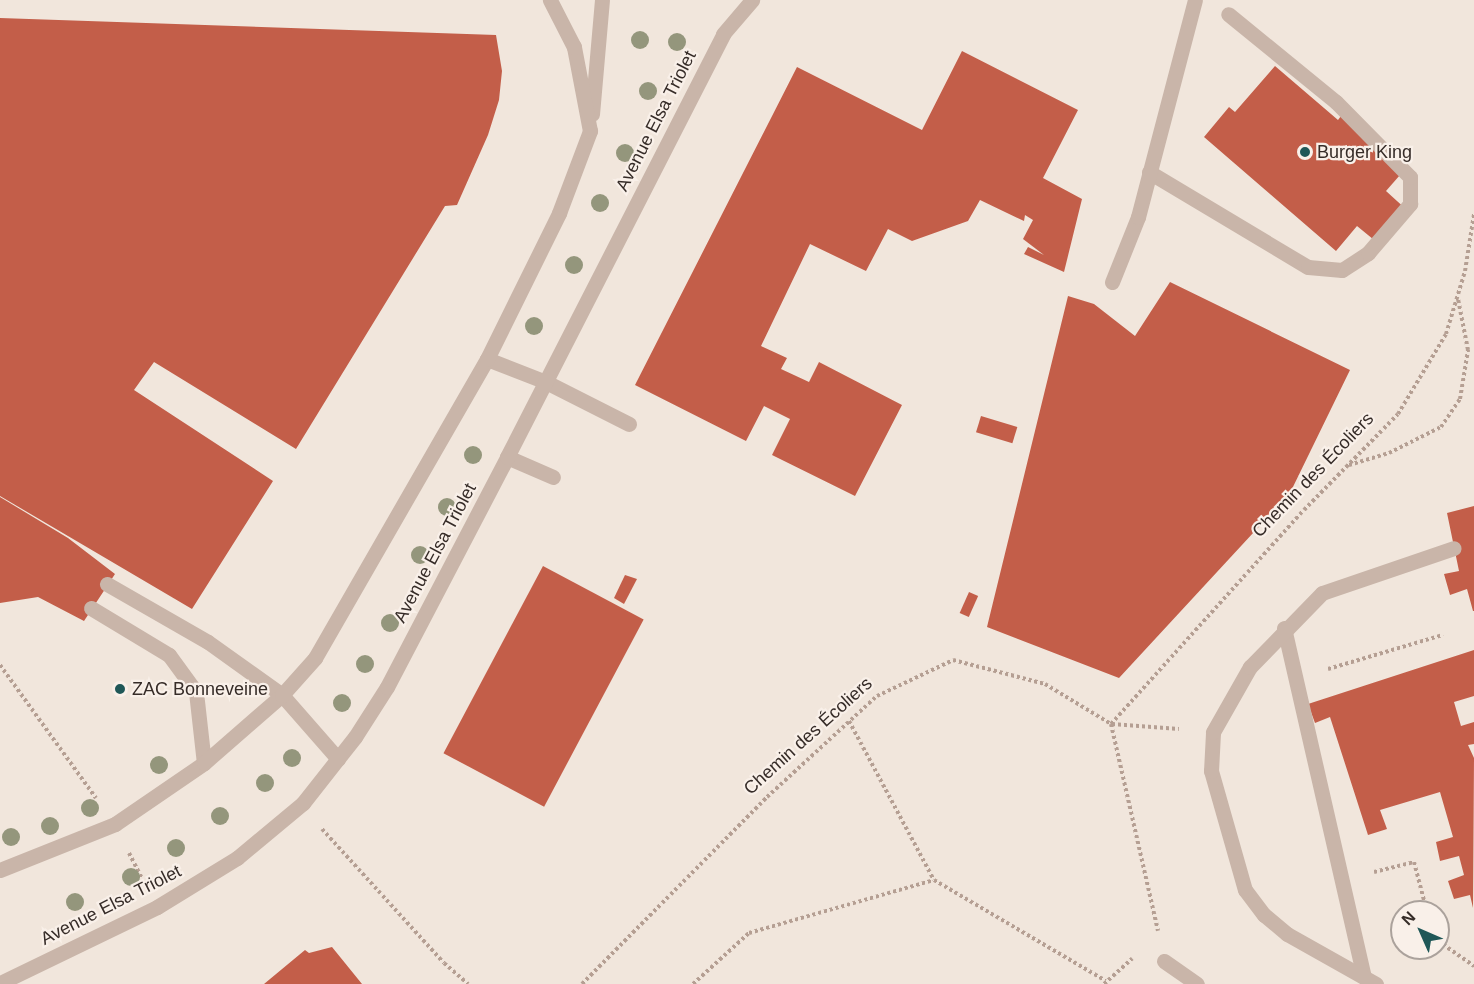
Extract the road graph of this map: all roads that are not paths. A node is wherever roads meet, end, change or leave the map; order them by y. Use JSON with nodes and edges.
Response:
{"nodes":[{"id":1,"x":550,"y":0,"type":"edge"},
{"id":2,"x":602,"y":0,"type":"edge"},
{"id":3,"x":752,"y":0,"type":"edge"},
{"id":4,"x":1194,"y":3,"type":"edge"},
{"id":5,"x":1228,"y":14,"type":"dead end"},
{"id":6,"x":590,"y":131,"type":"junction"},
{"id":7,"x":1149,"y":172,"type":"junction"},
{"id":8,"x":1112,"y":282,"type":"dead end"},
{"id":9,"x":487,"y":359,"type":"junction"},
{"id":10,"x":546,"y":382,"type":"junction"},
{"id":11,"x":629,"y":424,"type":"dead end"},
{"id":12,"x":507,"y":457,"type":"junction"},
{"id":13,"x":553,"y":477,"type":"dead end"},
{"id":14,"x":1454,"y":548,"type":"dead end"},
{"id":15,"x":106,"y":584,"type":"dead end"},
{"id":16,"x":91,"y":608,"type":"dead end"},
{"id":17,"x":1284,"y":628,"type":"junction"},
{"id":18,"x":282,"y":695,"type":"junction"},
{"id":19,"x":338,"y":759,"type":"junction"},
{"id":20,"x":204,"y":763,"type":"junction"},
{"id":21,"x":0,"y":870,"type":"edge"},
{"id":22,"x":1164,"y":961,"type":"road end"},
{"id":23,"x":1370,"y":980,"type":"edge"},
{"id":24,"x":0,"y":983,"type":"edge"},
{"id":25,"x":1197,"y":984,"type":"edge"}],
"edges":[{"from":1,"to":6,"type":"street"},
{"from":2,"to":6,"type":"street"},
{"from":3,"to":10,"type":"street","name":"Avenue Elsa Triolet"},
{"from":4,"to":7,"type":"street"},
{"from":5,"to":7,"type":"street"},
{"from":6,"to":9,"type":"street"},
{"from":7,"to":8,"type":"street"},
{"from":9,"to":10,"type":"street"},
{"from":9,"to":18,"type":"street"},
{"from":10,"to":11,"type":"street"},
{"from":10,"to":12,"type":"street","name":"Avenue Elsa Triolet"},
{"from":12,"to":13,"type":"street"},
{"from":12,"to":19,"type":"street","name":"Avenue Elsa Triolet"},
{"from":14,"to":17,"type":"street"},
{"from":15,"to":18,"type":"street"},
{"from":16,"to":20,"type":"street"},
{"from":17,"to":23,"type":"street"},
{"from":17,"to":23,"type":"street"},
{"from":18,"to":19,"type":"street"},
{"from":18,"to":20,"type":"street"},
{"from":19,"to":24,"type":"street","name":"Avenue Elsa Triolet"},
{"from":20,"to":21,"type":"street"},
{"from":22,"to":25,"type":"street"}]}
